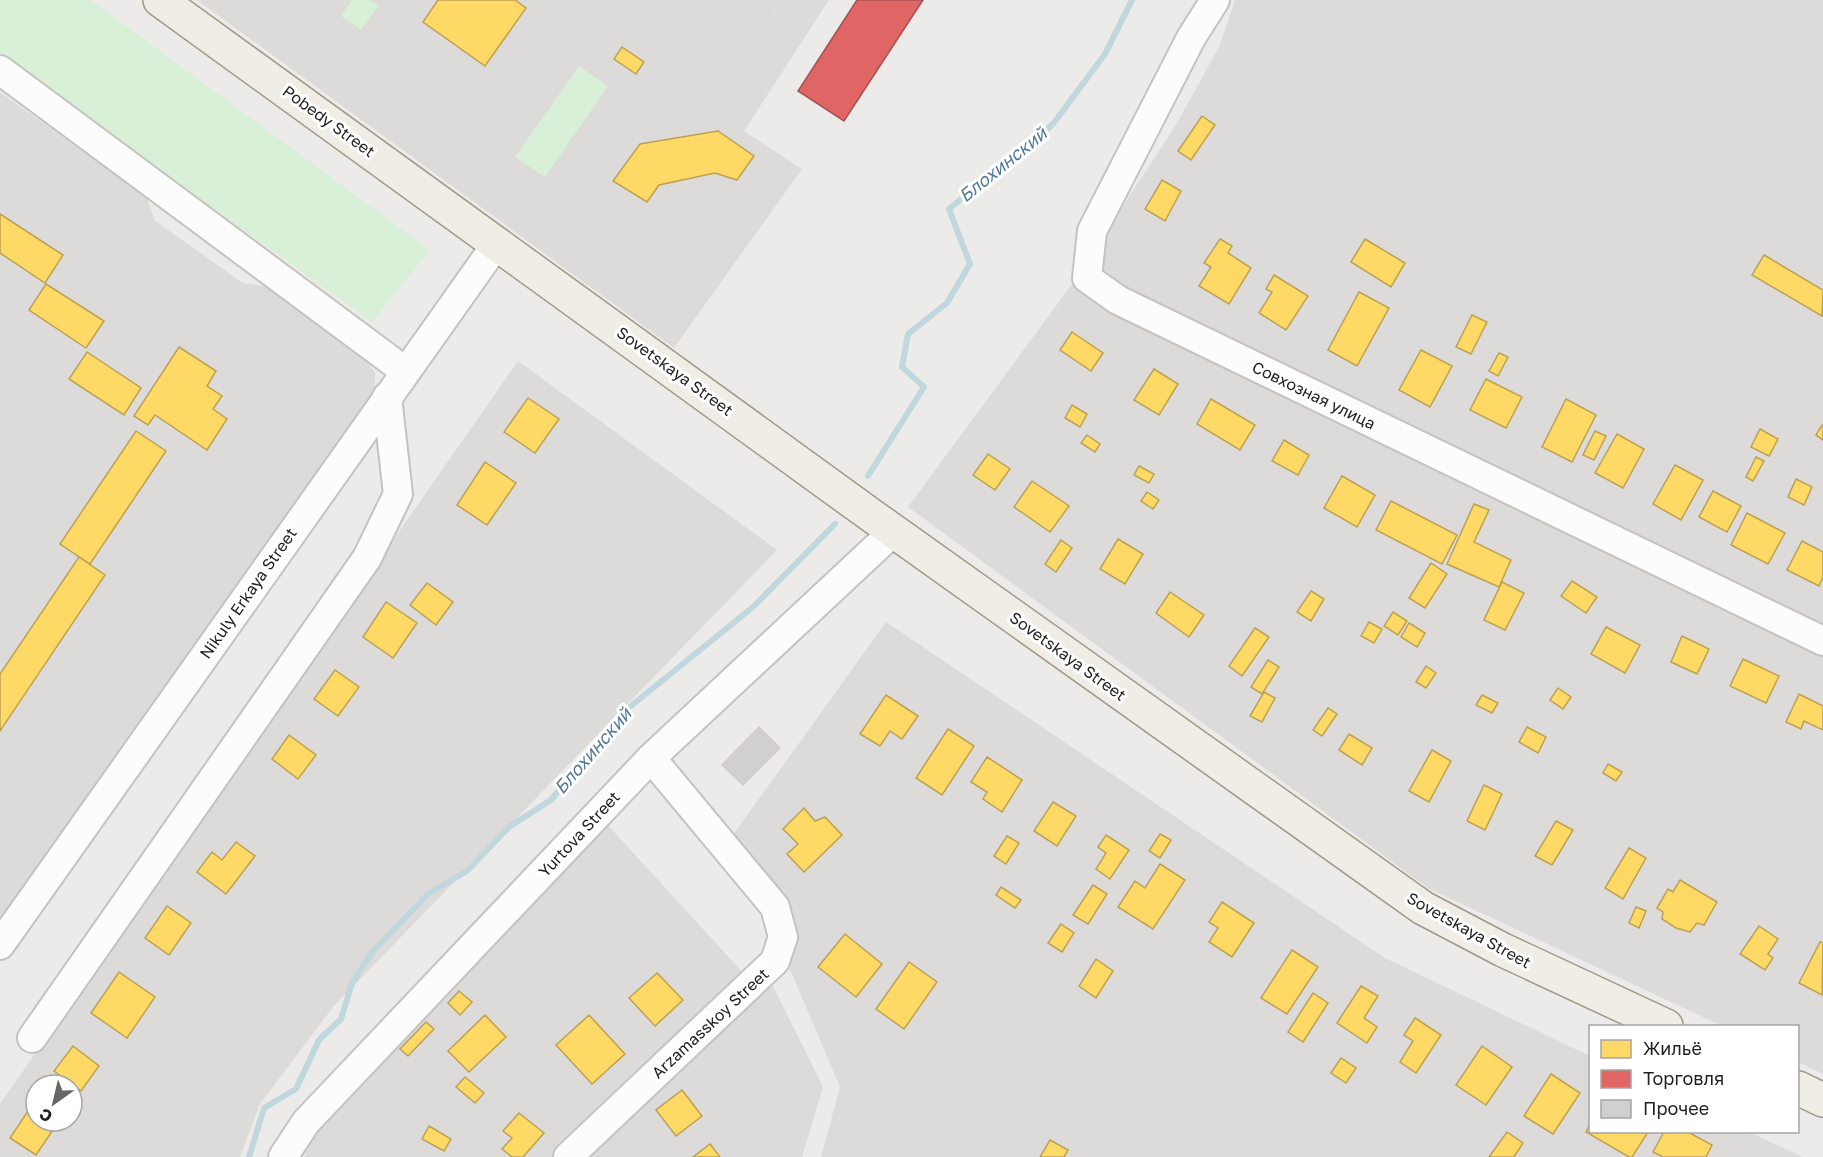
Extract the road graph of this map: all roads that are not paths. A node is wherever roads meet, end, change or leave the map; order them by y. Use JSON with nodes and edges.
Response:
{"nodes":[{"id":1,"x":160,"y":0,"type":"edge"},
{"id":2,"x":1215,"y":0,"type":"edge"},
{"id":3,"x":0,"y":70,"type":"edge"},
{"id":4,"x":498,"y":242,"type":"junction"},
{"id":5,"x":405,"y":371,"type":"junction"},
{"id":6,"x":387,"y":397,"type":"junction"},
{"id":7,"x":894,"y":531,"type":"junction"},
{"id":8,"x":1823,"y":641,"type":"edge"},
{"id":9,"x":651,"y":758,"type":"junction"},
{"id":10,"x":0,"y":945,"type":"edge"},
{"id":11,"x":1664,"y":1025,"type":"edge"},
{"id":12,"x":32,"y":1038,"type":"dead end"},
{"id":13,"x":1799,"y":1089,"type":"edge"},
{"id":14,"x":1823,"y":1100,"type":"edge"},
{"id":15,"x":283,"y":1157,"type":"edge"},
{"id":16,"x":568,"y":1157,"type":"edge"}],
"edges":[{"from":1,"to":4,"type":"main road","name":"Pobedy Street"},
{"from":2,"to":8,"type":"street","name":"Совхозная улица"},
{"from":3,"to":5,"type":"street"},
{"from":4,"to":5,"type":"street","name":"Nikuly Erkaya Street"},
{"from":4,"to":7,"type":"main road","name":"Sovetskaya Street"},
{"from":5,"to":6,"type":"street","name":"Nikuly Erkaya Street"},
{"from":6,"to":10,"type":"street","name":"Nikuly Erkaya Street"},
{"from":6,"to":12,"type":"street"},
{"from":7,"to":9,"type":"street","name":"Yurtova Street"},
{"from":7,"to":11,"type":"main road","name":"Sovetskaya Street"},
{"from":9,"to":15,"type":"street","name":"Yurtova Street"},
{"from":9,"to":16,"type":"street","name":"Arzamasskoy Street"},
{"from":13,"to":14,"type":"main road"}]}
